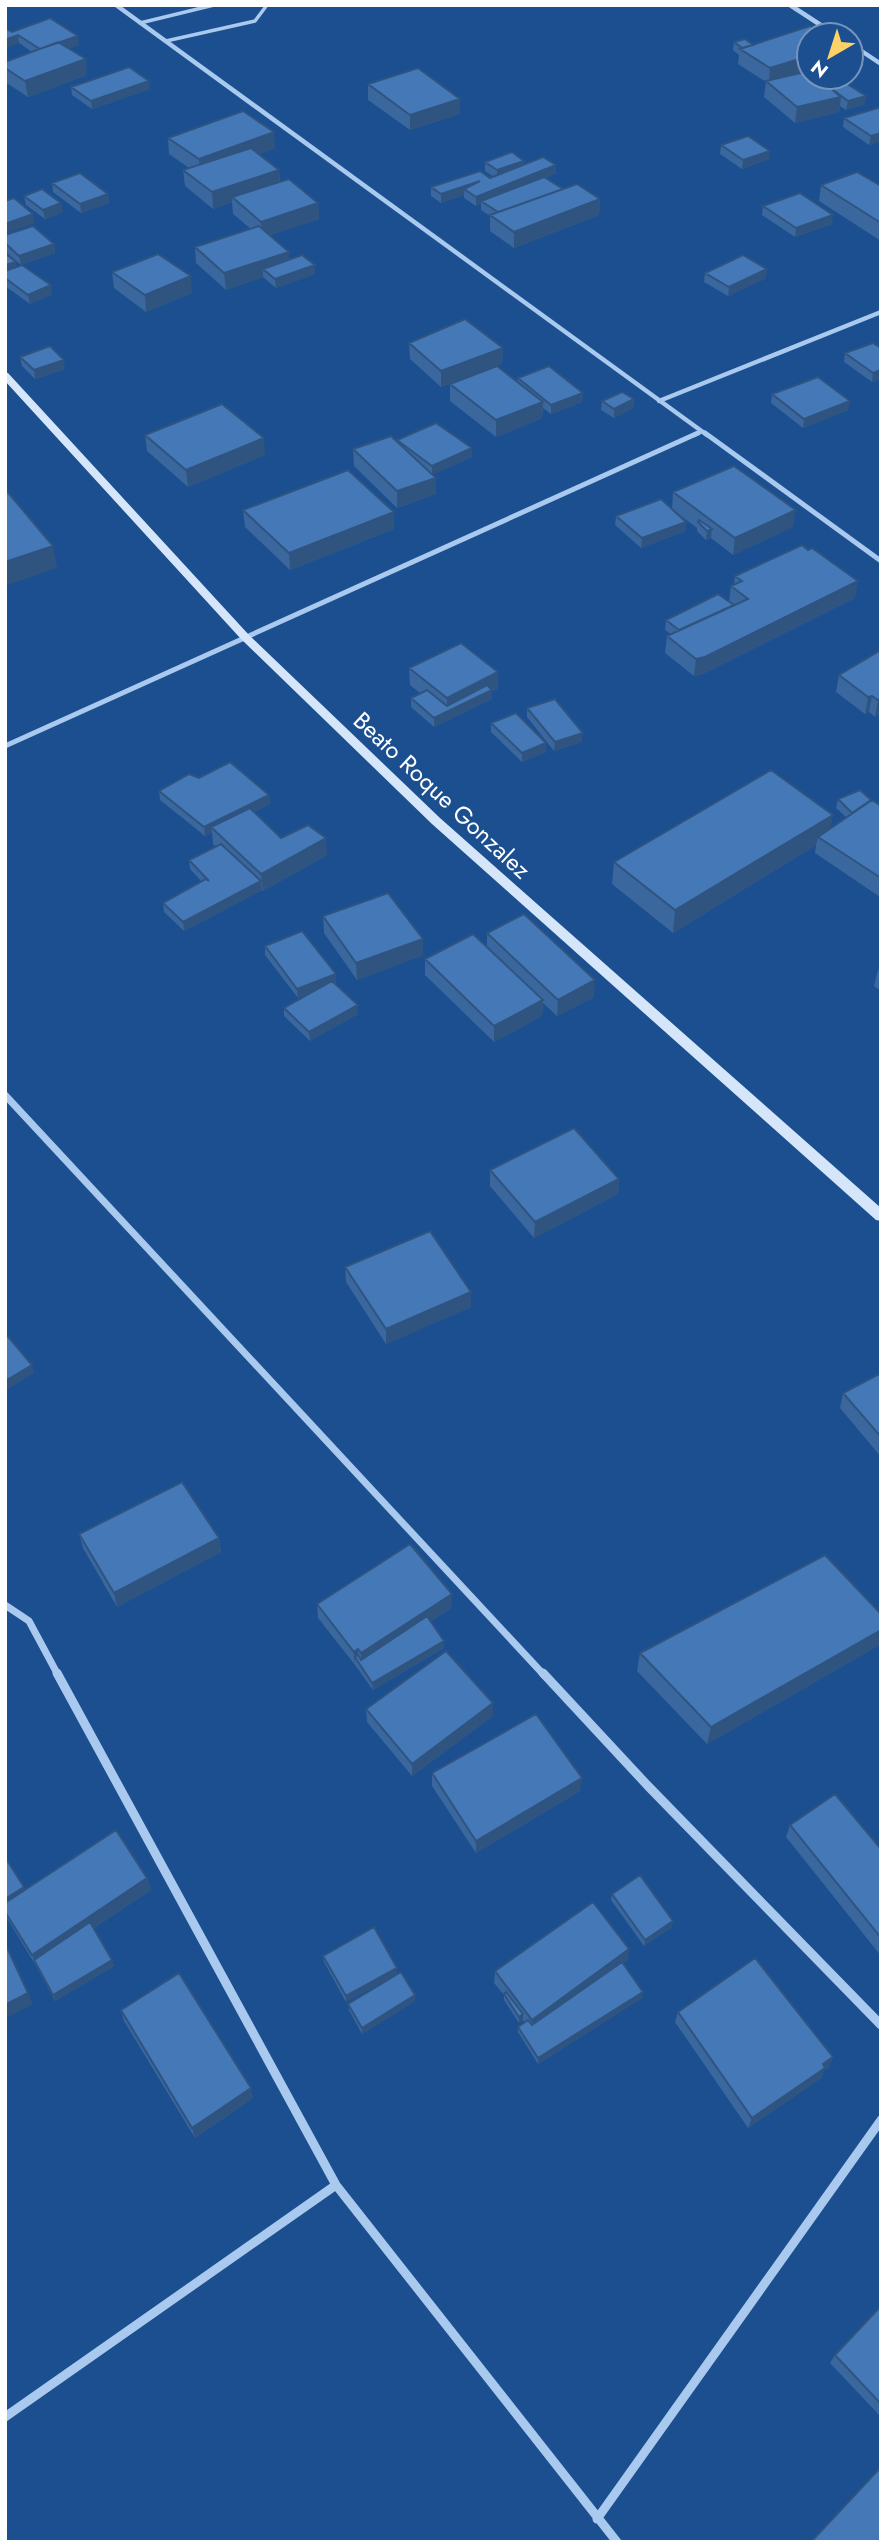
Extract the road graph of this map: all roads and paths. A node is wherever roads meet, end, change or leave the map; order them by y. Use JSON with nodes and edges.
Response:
{"nodes":[{"id":1,"x":116,"y":5,"type":"edge"},
{"id":2,"x":186,"y":5,"type":"edge"},
{"id":3,"x":214,"y":5,"type":"edge"},
{"id":4,"x":267,"y":5,"type":"edge"},
{"id":5,"x":790,"y":5,"type":"edge"},
{"id":6,"x":192,"y":10,"type":"junction"},
{"id":7,"x":815,"y":21,"type":"edge"},
{"id":8,"x":140,"y":23,"type":"junction"},
{"id":9,"x":166,"y":41,"type":"junction"},
{"id":10,"x":865,"y":53,"type":"edge"},
{"id":11,"x":881,"y":64,"type":"edge"},
{"id":12,"x":881,"y":312,"type":"edge"},
{"id":13,"x":5,"y":374,"type":"edge"},
{"id":14,"x":659,"y":401,"type":"junction"},
{"id":15,"x":699,"y":432,"type":"junction"},
{"id":16,"x":881,"y":561,"type":"edge"},
{"id":17,"x":245,"y":637,"type":"junction"},
{"id":18,"x":5,"y":746,"type":"edge"},
{"id":19,"x":5,"y":1096,"type":"edge"},
{"id":20,"x":881,"y":1216,"type":"edge"},
{"id":21,"x":5,"y":1605,"type":"edge"},
{"id":22,"x":881,"y":2025,"type":"edge"},
{"id":23,"x":881,"y":2120,"type":"edge"},
{"id":24,"x":336,"y":2185,"type":"junction"},
{"id":25,"x":5,"y":2417,"type":"edge"},
{"id":26,"x":597,"y":2519,"type":"junction"},
{"id":27,"x":617,"y":2542,"type":"edge"}],
"edges":[{"from":1,"to":8,"type":"street"},
{"from":2,"to":6,"type":"lane"},
{"from":3,"to":6,"type":"lane"},
{"from":4,"to":9,"type":"lane"},
{"from":5,"to":7,"type":"street"},
{"from":6,"to":8,"type":"lane"},
{"from":8,"to":9,"type":"street"},
{"from":9,"to":14,"type":"street"},
{"from":10,"to":11,"type":"street"},
{"from":12,"to":14,"type":"street"},
{"from":13,"to":17,"type":"street","name":"Beato Roque Gonzalez"},
{"from":14,"to":15,"type":"street"},
{"from":15,"to":16,"type":"street"},
{"from":15,"to":17,"type":"street"},
{"from":17,"to":18,"type":"street"},
{"from":17,"to":20,"type":"street","name":"Beato Roque Gonzalez"},
{"from":19,"to":22,"type":"street"},
{"from":21,"to":24,"type":"street"},
{"from":23,"to":26,"type":"street"},
{"from":24,"to":25,"type":"street"},
{"from":24,"to":26,"type":"street"},
{"from":26,"to":27,"type":"street"}]}
